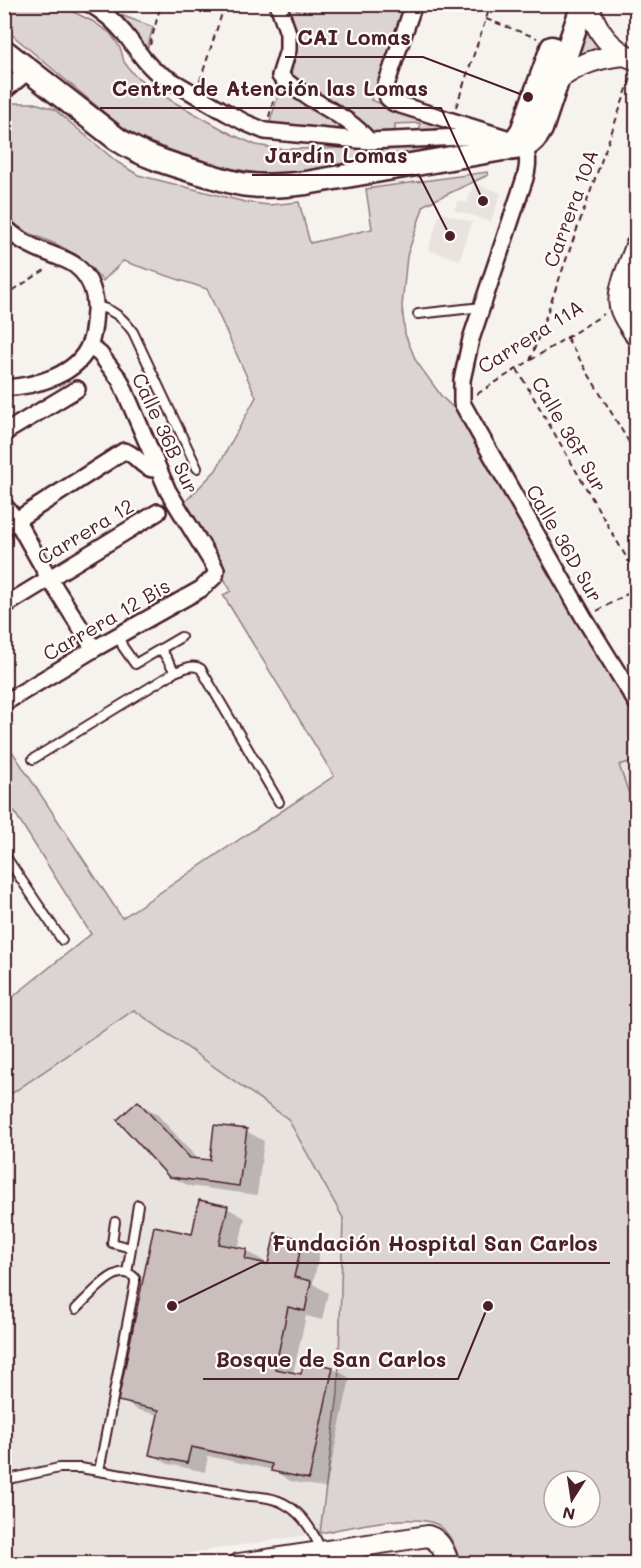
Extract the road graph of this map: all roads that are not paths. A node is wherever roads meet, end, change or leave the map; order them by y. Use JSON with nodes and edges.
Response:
{"nodes":[{"id":1,"x":90,"y":4,"type":"edge"},
{"id":2,"x":278,"y":4,"type":"edge"},
{"id":3,"x":414,"y":4,"type":"edge"},
{"id":4,"x":567,"y":4,"type":"edge"},
{"id":5,"x":583,"y":4,"type":"edge"},
{"id":6,"x":589,"y":4,"type":"edge"},
{"id":7,"x":4,"y":51,"type":"edge"},
{"id":8,"x":631,"y":63,"type":"edge"},
{"id":9,"x":28,"y":70,"type":"junction"},
{"id":10,"x":557,"y":80,"type":"junction"},
{"id":11,"x":4,"y":91,"type":"edge"},
{"id":12,"x":369,"y":141,"type":"junction"},
{"id":13,"x":510,"y":143,"type":"junction"},
{"id":14,"x":4,"y":226,"type":"edge"},
{"id":15,"x":636,"y":246,"type":"edge"},
{"id":16,"x":95,"y":306,"type":"junction"},
{"id":17,"x":482,"y":308,"type":"junction"},
{"id":18,"x":418,"y":314,"type":"dead end"},
{"id":19,"x":636,"y":336,"type":"edge"},
{"id":20,"x":89,"y":346,"type":"junction"},
{"id":21,"x":4,"y":388,"type":"edge"},
{"id":22,"x":77,"y":389,"type":"dead end"},
{"id":23,"x":4,"y":433,"type":"edge"},
{"id":24,"x":197,"y":468,"type":"dead end"},
{"id":25,"x":158,"y":469,"type":"junction"},
{"id":26,"x":4,"y":505,"type":"edge"},
{"id":27,"x":158,"y":512,"type":"dead end"},
{"id":28,"x":11,"y":525,"type":"edge"},
{"id":29,"x":213,"y":564,"type":"joint"},
{"id":30,"x":50,"y":578,"type":"junction"},
{"id":31,"x":4,"y":606,"type":"edge"},
{"id":32,"x":118,"y":636,"type":"junction"},
{"id":33,"x":182,"y":637,"type":"dead end"},
{"id":34,"x":94,"y":649,"type":"junction"},
{"id":35,"x":161,"y":649,"type":"junction"},
{"id":36,"x":176,"y":672,"type":"junction"},
{"id":37,"x":636,"y":702,"type":"edge"},
{"id":38,"x":4,"y":703,"type":"edge"},
{"id":39,"x":33,"y":759,"type":"dead end"},
{"id":40,"x":279,"y":802,"type":"dead end"},
{"id":41,"x":4,"y":854,"type":"edge"},
{"id":42,"x":62,"y":940,"type":"dead end"},
{"id":43,"x":138,"y":1205,"type":"dead end"},
{"id":44,"x":115,"y":1222,"type":"dead end"},
{"id":45,"x":131,"y":1248,"type":"junction"},
{"id":46,"x":127,"y":1273,"type":"junction"},
{"id":47,"x":76,"y":1309,"type":"dead end"},
{"id":48,"x":99,"y":1471,"type":"junction"},
{"id":49,"x":4,"y":1480,"type":"edge"},
{"id":50,"x":356,"y":1555,"type":"edge"},
{"id":51,"x":324,"y":1557,"type":"edge"},
{"id":52,"x":239,"y":1563,"type":"edge"},
{"id":53,"x":449,"y":1563,"type":"edge"}],
"edges":[{"from":1,"to":12,"type":"street"},
{"from":2,"to":12,"type":"street"},
{"from":3,"to":13,"type":"street"},
{"from":4,"to":13,"type":"main road"},
{"from":5,"to":10,"type":"main road"},
{"from":6,"to":8,"type":"street"},
{"from":7,"to":9,"type":"main road"},
{"from":8,"to":10,"type":"street"},
{"from":9,"to":11,"type":"street"},
{"from":9,"to":13,"type":"main road"},
{"from":10,"to":13,"type":"main road"},
{"from":12,"to":13,"type":"street"},
{"from":13,"to":17,"type":"street"},
{"from":14,"to":16,"type":"street"},
{"from":15,"to":19,"type":"street"},
{"from":16,"to":20,"type":"street"},
{"from":16,"to":24,"type":"lane"},
{"from":17,"to":18,"type":"lane"},
{"from":17,"to":37,"type":"street","name":"Calle 36D Sur"},
{"from":20,"to":21,"type":"street"},
{"from":20,"to":25,"type":"street","name":"Calle 36B Sur"},
{"from":22,"to":23,"type":"street"},
{"from":25,"to":28,"type":"street"},
{"from":25,"to":29,"type":"street","name":"Calle 36B Sur"},
{"from":26,"to":28,"type":"street"},
{"from":27,"to":30,"type":"street","name":"Carrera 12"},
{"from":28,"to":30,"type":"street"},
{"from":29,"to":32,"type":"street","name":"Carrera 12 Bis"},
{"from":30,"to":31,"type":"street","name":"Carrera 12"},
{"from":30,"to":34,"type":"street"},
{"from":32,"to":34,"type":"street","name":"Carrera 12 Bis"},
{"from":32,"to":35,"type":"lane"},
{"from":33,"to":35,"type":"lane"},
{"from":34,"to":38,"type":"street","name":"Carrera 12 Bis"},
{"from":35,"to":36,"type":"lane"},
{"from":36,"to":39,"type":"lane"},
{"from":36,"to":40,"type":"lane"},
{"from":41,"to":42,"type":"lane"},
{"from":43,"to":45,"type":"lane"},
{"from":44,"to":45,"type":"lane"},
{"from":45,"to":46,"type":"lane"},
{"from":46,"to":47,"type":"lane"},
{"from":46,"to":48,"type":"lane"},
{"from":48,"to":49,"type":"lane"},
{"from":48,"to":51,"type":"lane"},
{"from":50,"to":51,"type":"street"},
{"from":50,"to":53,"type":"street"},
{"from":51,"to":52,"type":"street"}]}
